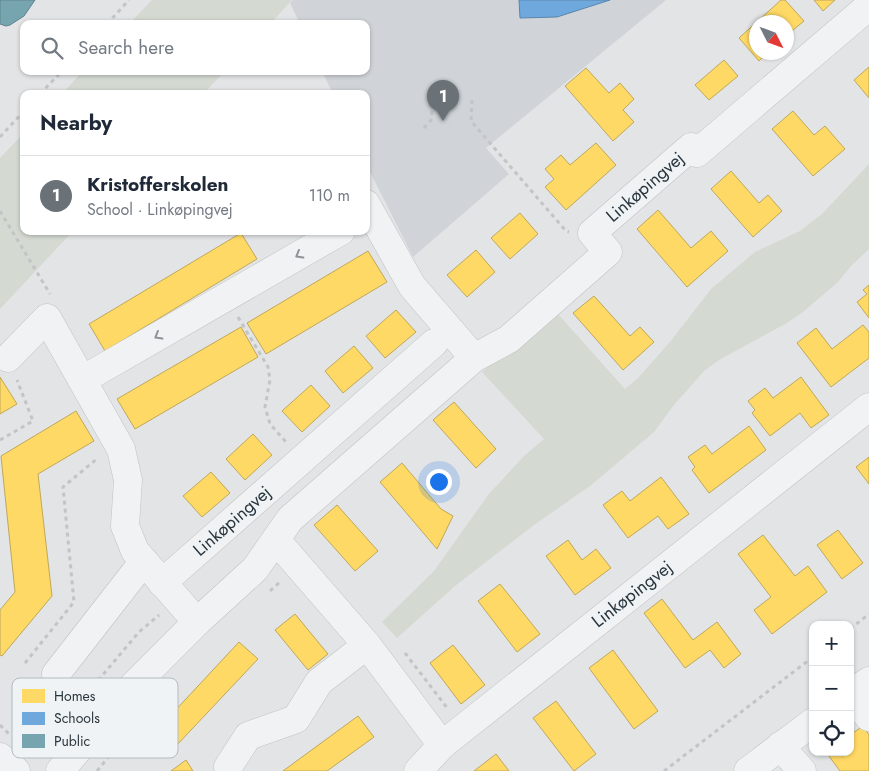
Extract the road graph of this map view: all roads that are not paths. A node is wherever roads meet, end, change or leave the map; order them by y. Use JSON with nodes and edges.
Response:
{"nodes":[{"id":1,"x":869,"y":6,"type":"edge"},
{"id":2,"x":370,"y":215,"type":"edge"},
{"id":3,"x":334,"y":235,"type":"edge"},
{"id":4,"x":434,"y":343,"type":"dead end"},
{"id":5,"x":8,"y":358,"type":"road end"},
{"id":6,"x":474,"y":358,"type":"junction"},
{"id":7,"x":82,"y":380,"type":"junction"},
{"id":8,"x":869,"y":407,"type":"edge"},
{"id":9,"x":276,"y":540,"type":"junction"},
{"id":10,"x":144,"y":562,"type":"junction"},
{"id":11,"x":169,"y":591,"type":"junction"},
{"id":12,"x":197,"y":622,"type":"junction"},
{"id":13,"x":367,"y":645,"type":"junction"},
{"id":14,"x":56,"y":674,"type":"dead end"},
{"id":15,"x":141,"y":678,"type":"edge"},
{"id":16,"x":869,"y":681,"type":"edge"},
{"id":17,"x":854,"y":692,"type":"edge"},
{"id":18,"x":854,"y":699,"type":"edge"},
{"id":19,"x":869,"y":716,"type":"edge"},
{"id":20,"x":809,"y":725,"type":"edge"},
{"id":21,"x":452,"y":736,"type":"junction"},
{"id":22,"x":780,"y":746,"type":"junction"},
{"id":23,"x":9,"y":750,"type":"edge"},
{"id":24,"x":71,"y":758,"type":"edge"},
{"id":25,"x":228,"y":766,"type":"dead end"},
{"id":26,"x":16,"y":771,"type":"edge"},
{"id":27,"x":60,"y":771,"type":"edge"},
{"id":28,"x":418,"y":771,"type":"edge"},
{"id":29,"x":748,"y":771,"type":"edge"},
{"id":30,"x":802,"y":771,"type":"edge"}],
"edges":[{"from":1,"to":6,"type":"street","name":"Linkøpingvej"},
{"from":2,"to":6,"type":"street"},
{"from":3,"to":7,"type":"street","one_way":true},
{"from":4,"to":11,"type":"street","name":"Linkøpingvej"},
{"from":5,"to":7,"type":"street"},
{"from":6,"to":9,"type":"street","name":"Linkøpingvej"},
{"from":7,"to":10,"type":"street"},
{"from":8,"to":21,"type":"street","name":"Linkøpingvej"},
{"from":9,"to":12,"type":"street","name":"Linkøpingvej"},
{"from":9,"to":13,"type":"street"},
{"from":10,"to":11,"type":"street"},
{"from":10,"to":14,"type":"street"},
{"from":11,"to":12,"type":"street"},
{"from":12,"to":15,"type":"street","name":"Linkøpingvej"},
{"from":13,"to":21,"type":"street"},
{"from":13,"to":25,"type":"street"},
{"from":16,"to":17,"type":"street"},
{"from":18,"to":19,"type":"street"},
{"from":20,"to":22,"type":"street"},
{"from":21,"to":28,"type":"street","name":"Linkøpingvej"},
{"from":22,"to":29,"type":"street"},
{"from":22,"to":30,"type":"street"},
{"from":23,"to":26,"type":"street"},
{"from":24,"to":27,"type":"street","name":"Linkøpingvej"}]}
